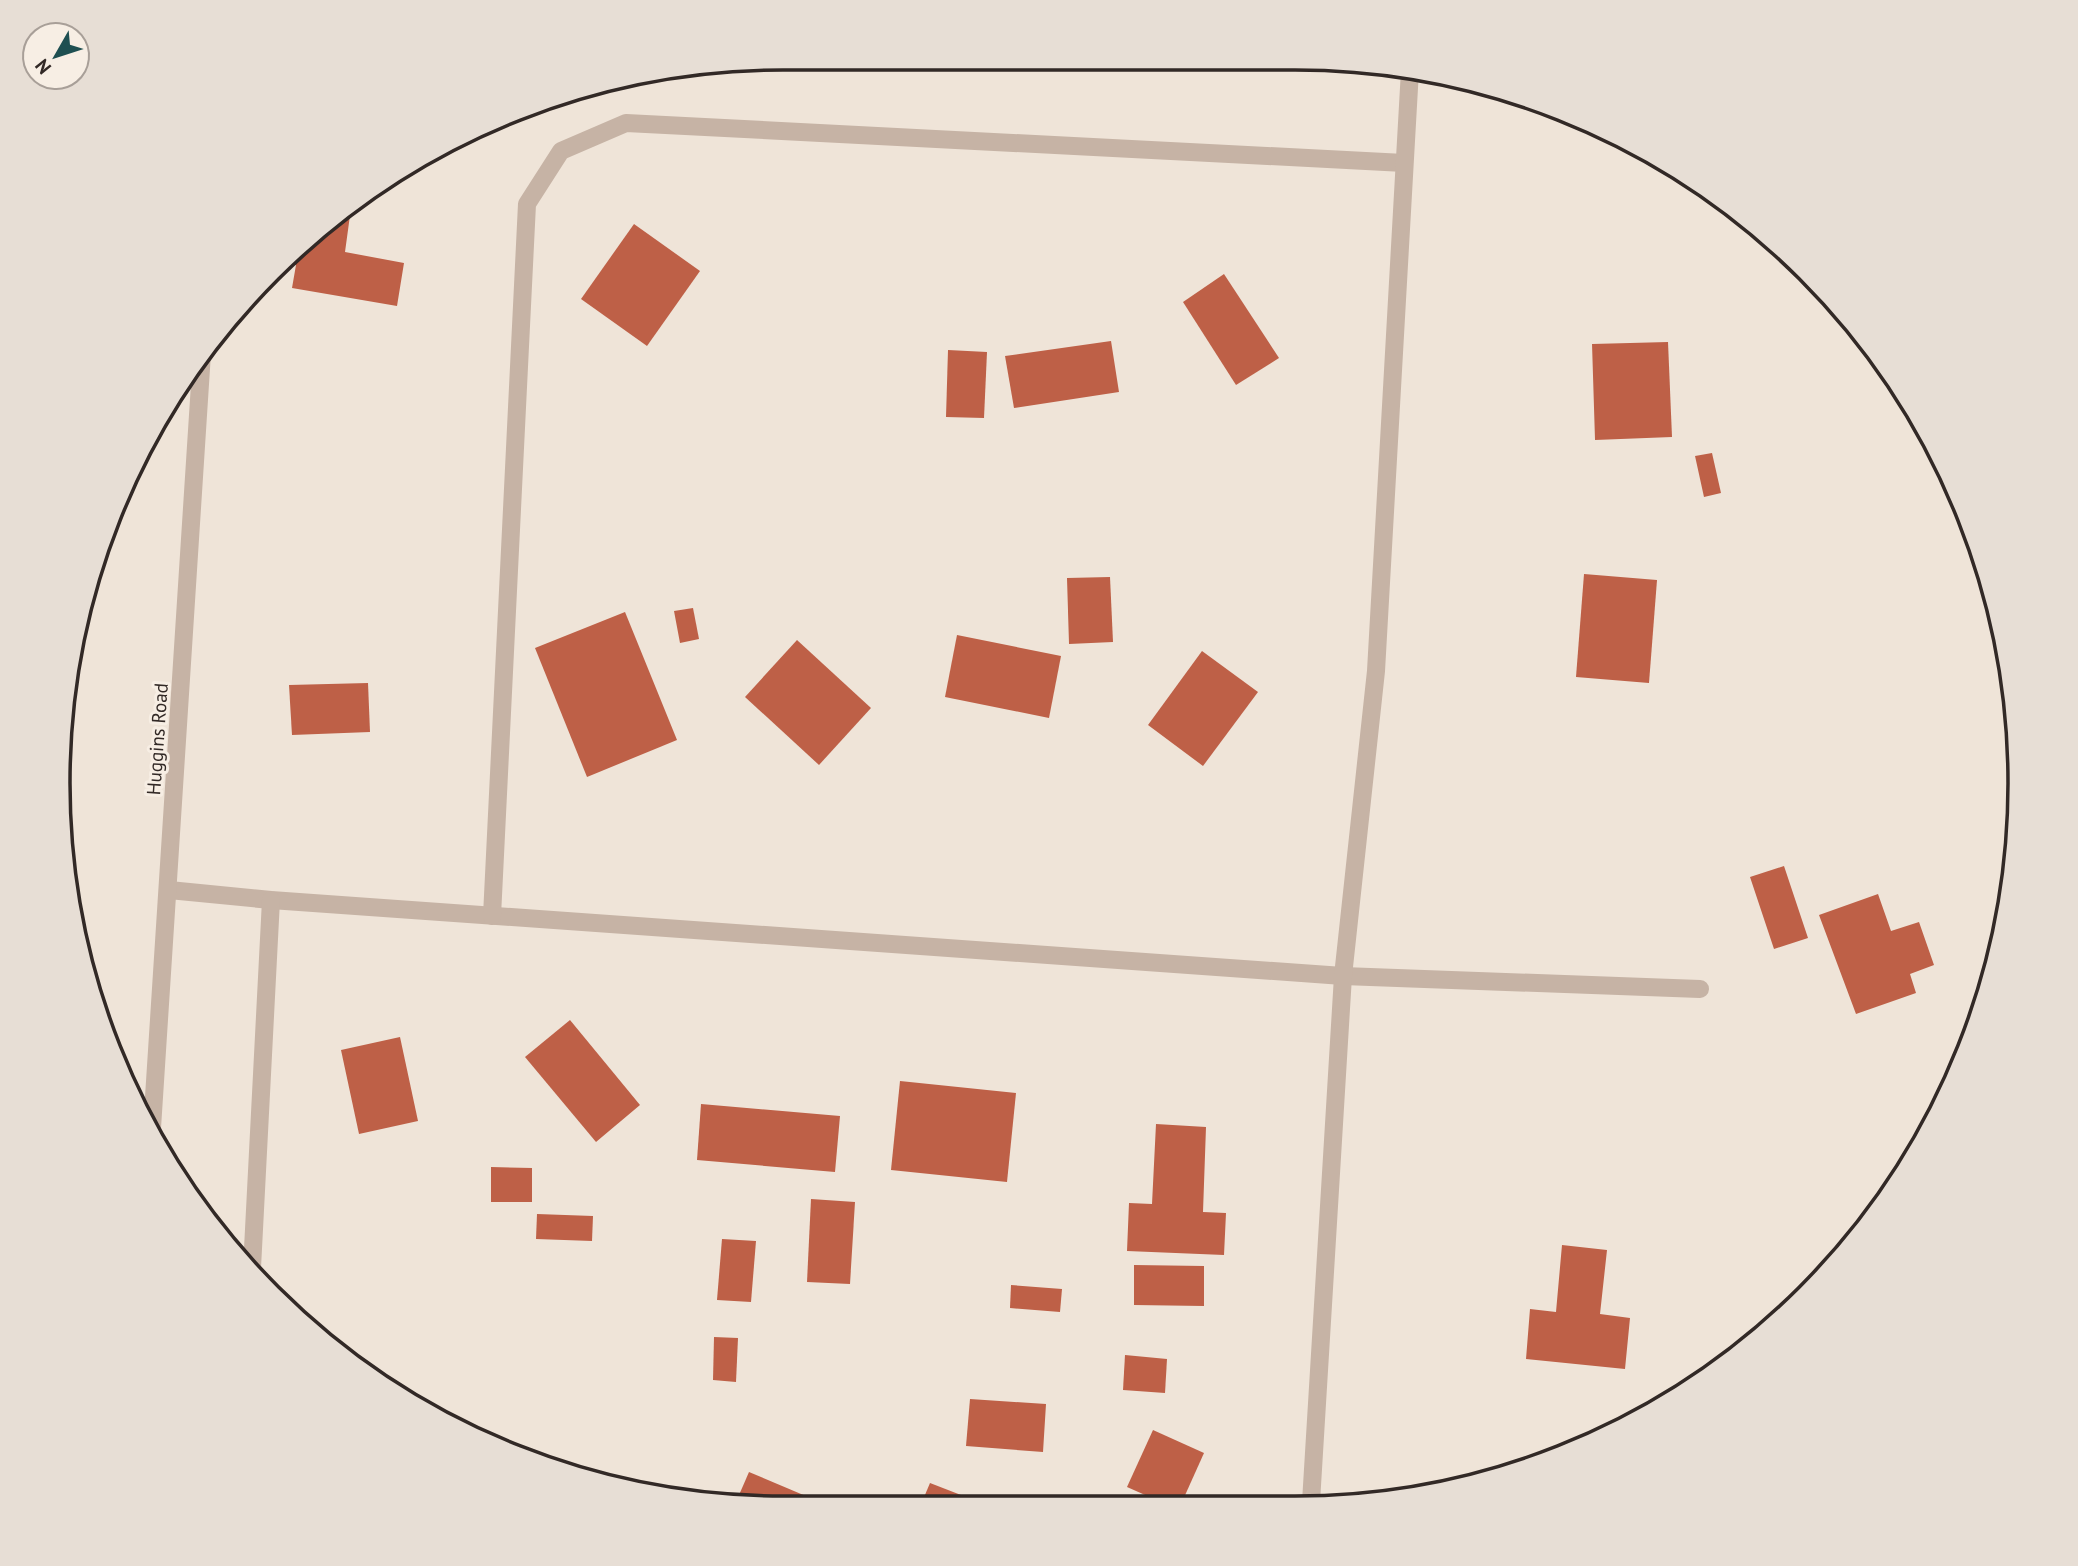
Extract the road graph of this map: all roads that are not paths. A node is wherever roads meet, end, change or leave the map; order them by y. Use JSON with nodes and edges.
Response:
{"nodes":[{"id":1,"x":1409,"y":80,"type":"edge"},
{"id":2,"x":1404,"y":163,"type":"junction"},
{"id":3,"x":201,"y":372,"type":"edge"},
{"id":4,"x":169,"y":890,"type":"junction"},
{"id":5,"x":271,"y":900,"type":"junction"},
{"id":6,"x":492,"y":916,"type":"junction"},
{"id":7,"x":1343,"y":976,"type":"junction"},
{"id":8,"x":1700,"y":989,"type":"dead end"},
{"id":9,"x":153,"y":1115,"type":"edge"},
{"id":10,"x":252,"y":1259,"type":"edge"},
{"id":11,"x":1311,"y":1495,"type":"edge"}],
"edges":[{"from":1,"to":2,"type":"street"},
{"from":2,"to":6,"type":"street"},
{"from":2,"to":7,"type":"street"},
{"from":3,"to":4,"type":"street","name":"Huggins Road"},
{"from":4,"to":5,"type":"street"},
{"from":4,"to":9,"type":"street","name":"Huggins Road"},
{"from":5,"to":6,"type":"street"},
{"from":5,"to":10,"type":"street"},
{"from":6,"to":7,"type":"street"},
{"from":7,"to":8,"type":"street"},
{"from":7,"to":11,"type":"street"}]}
